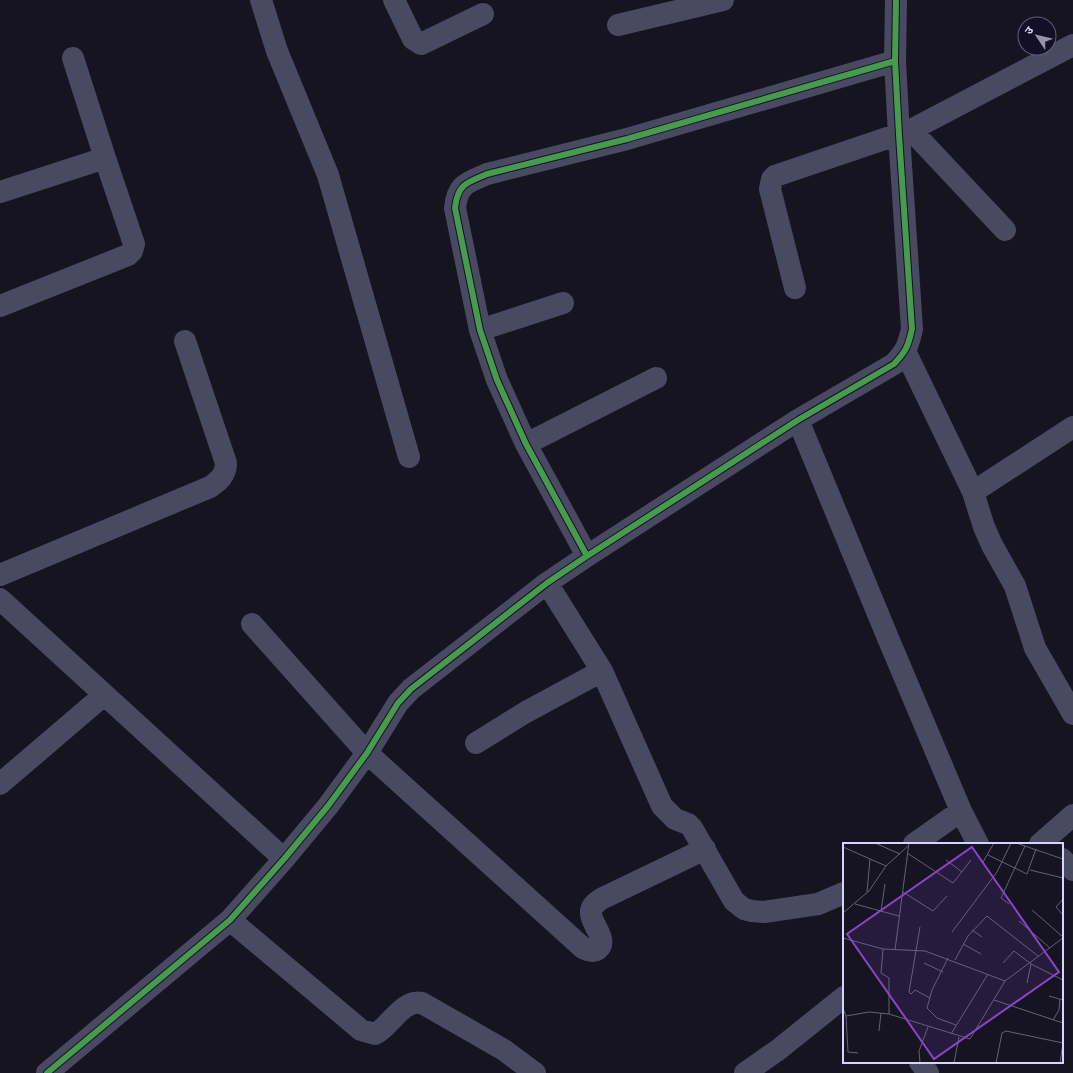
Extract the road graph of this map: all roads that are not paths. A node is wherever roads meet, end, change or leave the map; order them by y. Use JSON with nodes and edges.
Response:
{"nodes":[{"id":1,"x":261,"y":0,"type":"edge"},
{"id":2,"x":394,"y":0,"type":"edge"},
{"id":3,"x":723,"y":0,"type":"edge"},
{"id":4,"x":896,"y":0,"type":"edge"},
{"id":5,"x":483,"y":14,"type":"dead end"},
{"id":6,"x":618,"y":25,"type":"dead end"},
{"id":7,"x":1073,"y":45,"type":"edge"},
{"id":8,"x":73,"y":58,"type":"dead end"},
{"id":9,"x":895,"y":61,"type":"junction"},
{"id":10,"x":905,"y":132,"type":"junction"},
{"id":11,"x":105,"y":158,"type":"junction"},
{"id":12,"x":0,"y":192,"type":"edge"},
{"id":13,"x":1005,"y":230,"type":"dead end"},
{"id":14,"x":795,"y":288,"type":"dead end"},
{"id":15,"x":563,"y":303,"type":"dead end"},
{"id":16,"x":0,"y":306,"type":"edge"},
{"id":17,"x":480,"y":330,"type":"junction"},
{"id":18,"x":185,"y":341,"type":"dead end"},
{"id":19,"x":905,"y":351,"type":"junction"},
{"id":20,"x":656,"y":378,"type":"dead end"},
{"id":21,"x":798,"y":420,"type":"junction"},
{"id":22,"x":1073,"y":427,"type":"edge"},
{"id":23,"x":526,"y":444,"type":"junction"},
{"id":24,"x":409,"y":457,"type":"dead end"},
{"id":25,"x":972,"y":492,"type":"junction"},
{"id":26,"x":587,"y":556,"type":"junction"},
{"id":27,"x":0,"y":575,"type":"edge"},
{"id":28,"x":547,"y":583,"type":"junction"},
{"id":29,"x":0,"y":599,"type":"edge"},
{"id":30,"x":252,"y":624,"type":"dead end"},
{"id":31,"x":602,"y":671,"type":"junction"},
{"id":32,"x":104,"y":695,"type":"junction"},
{"id":33,"x":1073,"y":714,"type":"edge"},
{"id":34,"x":476,"y":743,"type":"dead end"},
{"id":35,"x":367,"y":753,"type":"junction"},
{"id":36,"x":1,"y":781,"type":"edge"},
{"id":37,"x":961,"y":811,"type":"junction"},
{"id":38,"x":1073,"y":815,"type":"edge"},
{"id":39,"x":915,"y":843,"type":"edge"},
{"id":40,"x":977,"y":843,"type":"edge"},
{"id":41,"x":1044,"y":843,"type":"edge"},
{"id":42,"x":705,"y":849,"type":"junction"},
{"id":43,"x":284,"y":859,"type":"junction"},
{"id":44,"x":1063,"y":860,"type":"edge"},
{"id":45,"x":1073,"y":870,"type":"edge"},
{"id":46,"x":843,"y":893,"type":"edge"},
{"id":47,"x":230,"y":920,"type":"junction"},
{"id":48,"x":843,"y":998,"type":"edge"},
{"id":49,"x":921,"y":1063,"type":"edge"},
{"id":50,"x":47,"y":1073,"type":"edge"},
{"id":51,"x":535,"y":1073,"type":"edge"},
{"id":52,"x":745,"y":1073,"type":"edge"},
{"id":53,"x":928,"y":1073,"type":"edge"}],
"edges":[{"from":1,"to":24,"type":"street"},
{"from":2,"to":5,"type":"street"},
{"from":3,"to":6,"type":"street"},
{"from":4,"to":9,"type":"street"},
{"from":7,"to":10,"type":"street"},
{"from":8,"to":11,"type":"street"},
{"from":9,"to":10,"type":"street"},
{"from":9,"to":17,"type":"street"},
{"from":10,"to":13,"type":"street"},
{"from":10,"to":14,"type":"street"},
{"from":10,"to":19,"type":"street"},
{"from":11,"to":12,"type":"street"},
{"from":11,"to":16,"type":"street"},
{"from":15,"to":17,"type":"street"},
{"from":17,"to":23,"type":"street"},
{"from":18,"to":27,"type":"street"},
{"from":19,"to":21,"type":"street"},
{"from":19,"to":25,"type":"street"},
{"from":20,"to":23,"type":"street"},
{"from":21,"to":26,"type":"street"},
{"from":21,"to":37,"type":"street"},
{"from":22,"to":25,"type":"street"},
{"from":23,"to":26,"type":"street"},
{"from":25,"to":33,"type":"street"},
{"from":26,"to":28,"type":"street"},
{"from":28,"to":31,"type":"street"},
{"from":28,"to":35,"type":"street"},
{"from":29,"to":32,"type":"street"},
{"from":30,"to":35,"type":"street"},
{"from":31,"to":34,"type":"street"},
{"from":31,"to":42,"type":"street"},
{"from":32,"to":36,"type":"street"},
{"from":32,"to":43,"type":"street"},
{"from":35,"to":42,"type":"street"},
{"from":35,"to":43,"type":"street"},
{"from":37,"to":39,"type":"street"},
{"from":37,"to":40,"type":"street"},
{"from":38,"to":41,"type":"street"},
{"from":42,"to":46,"type":"street"},
{"from":43,"to":47,"type":"street"},
{"from":44,"to":45,"type":"street"},
{"from":47,"to":50,"type":"street"},
{"from":47,"to":51,"type":"street"},
{"from":48,"to":52,"type":"street"},
{"from":49,"to":53,"type":"street"}]}
